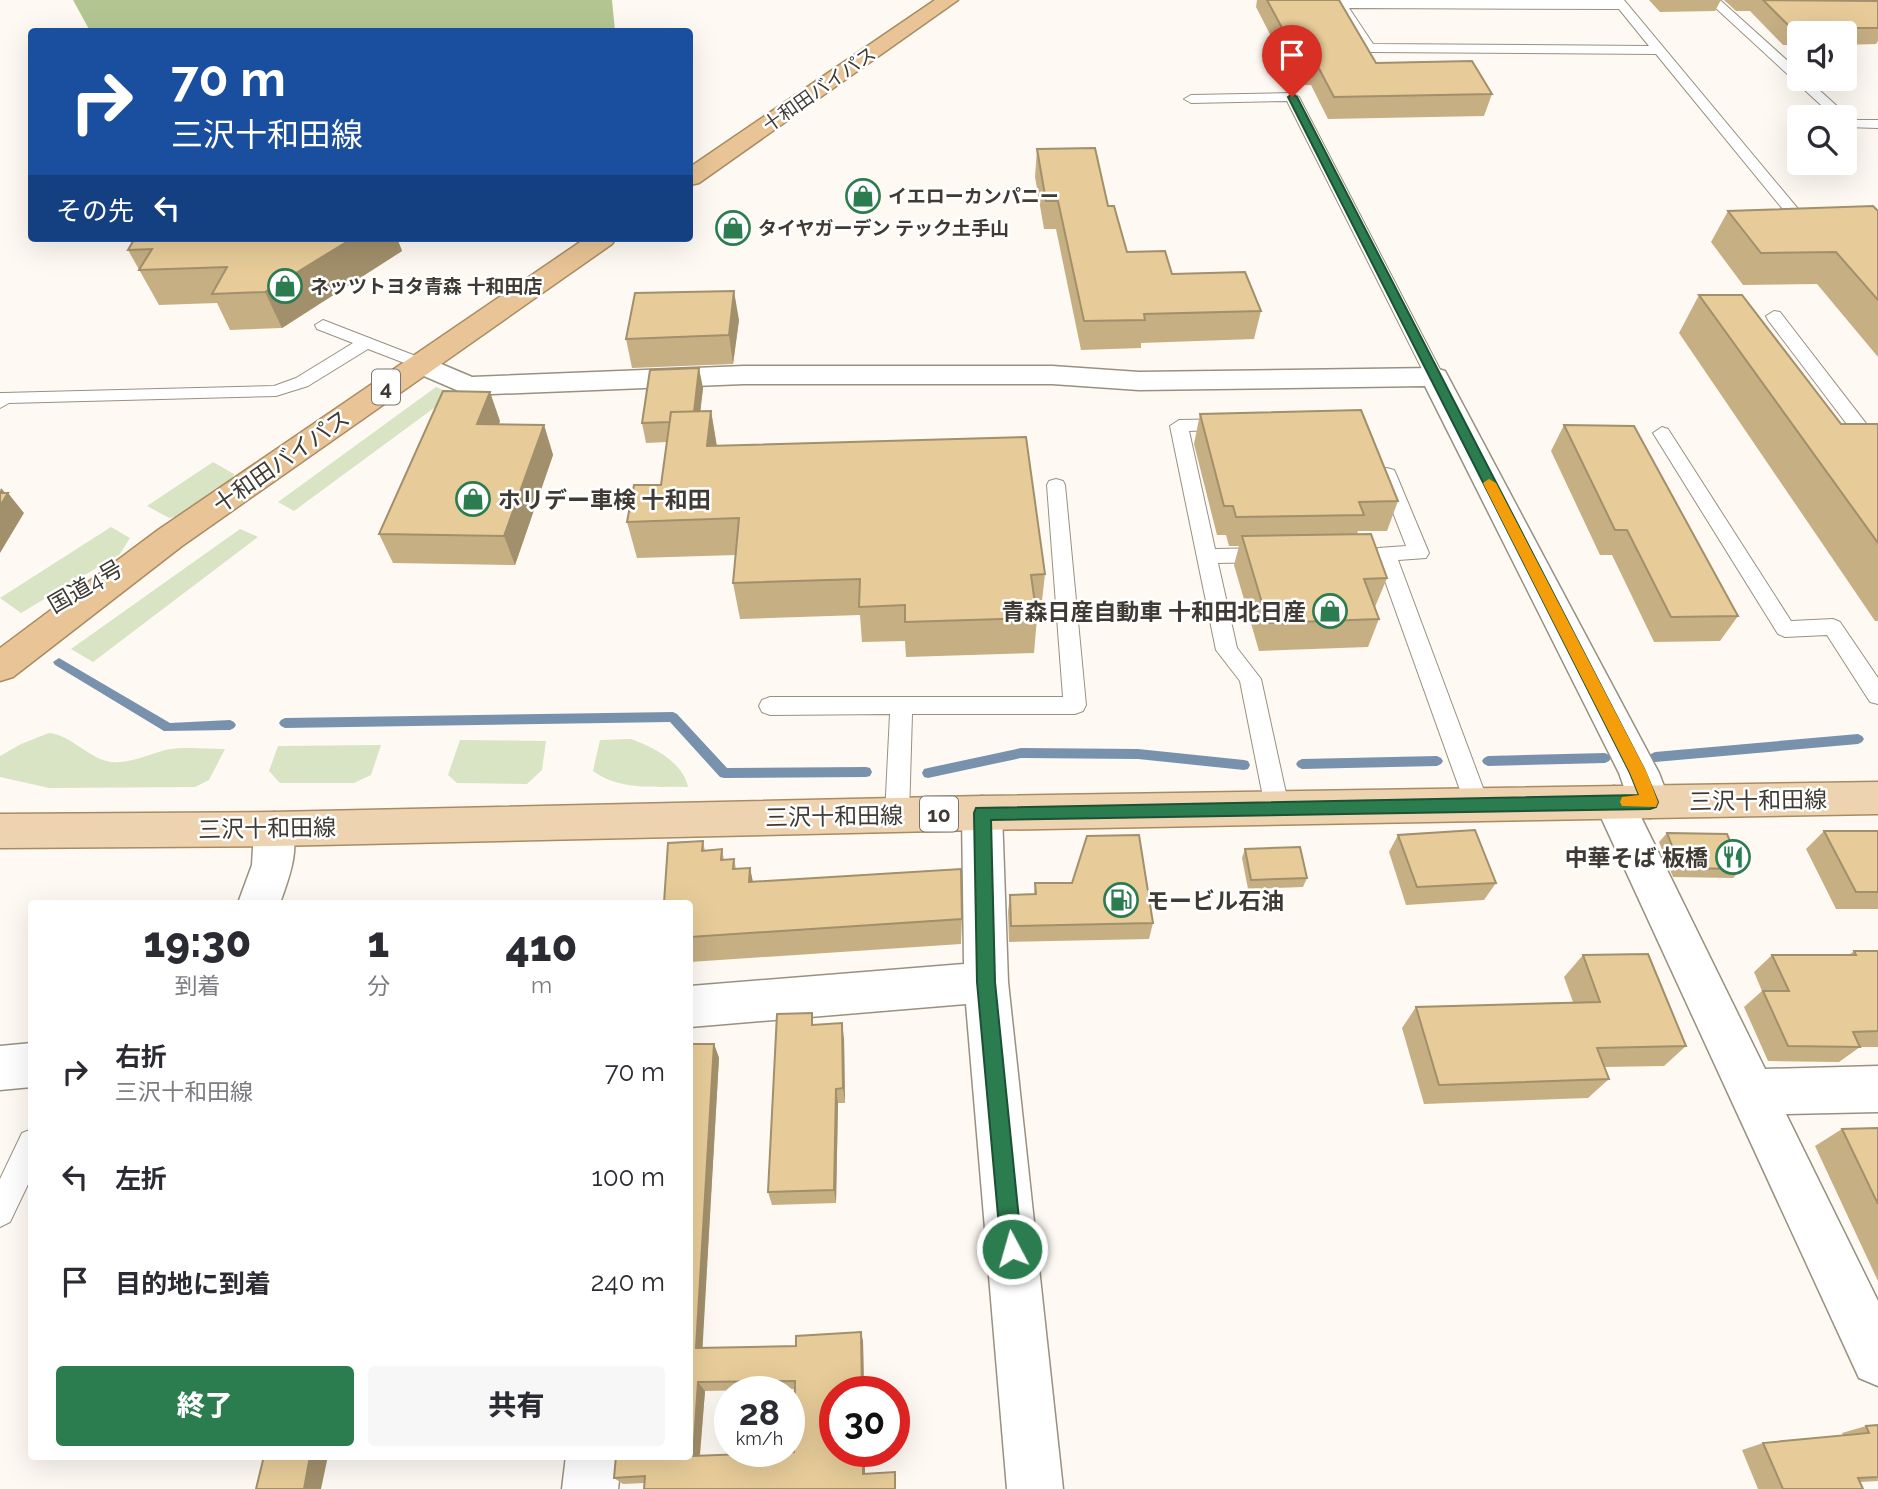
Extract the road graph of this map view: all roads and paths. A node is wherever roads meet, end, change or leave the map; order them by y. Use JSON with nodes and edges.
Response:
{"nodes":[{"id":1,"x":947,"y":0,"type":"edge"},
{"id":2,"x":1713,"y":0,"type":"edge"},
{"id":3,"x":1340,"y":2,"type":"edge"},
{"id":4,"x":1620,"y":2,"type":"edge"},
{"id":5,"x":1658,"y":50,"type":"junction"},
{"id":6,"x":1787,"y":66,"type":"edge"},
{"id":7,"x":1814,"y":91,"type":"edge"},
{"id":8,"x":1191,"y":99,"type":"dead end"},
{"id":9,"x":1829,"y":105,"type":"edge"},
{"id":10,"x":1857,"y":124,"type":"edge"},
{"id":11,"x":1878,"y":124,"type":"edge"},
{"id":12,"x":693,"y":176,"type":"edge"},
{"id":13,"x":1878,"y":220,"type":"edge"},
{"id":14,"x":597,"y":242,"type":"edge"},
{"id":15,"x":1774,"y":316,"type":"dead end"},
{"id":16,"x":323,"y":325,"type":"dead end"},
{"id":17,"x":367,"y":342,"type":"junction"},
{"id":18,"x":420,"y":364,"type":"junction"},
{"id":19,"x":1435,"y":377,"type":"junction"},
{"id":20,"x":0,"y":402,"type":"edge"},
{"id":21,"x":1245,"y":425,"type":"edge"},
{"id":22,"x":1662,"y":433,"type":"dead end"},
{"id":23,"x":1878,"y":452,"type":"edge"},
{"id":24,"x":1380,"y":458,"type":"edge"},
{"id":25,"x":1056,"y":485,"type":"dead end"},
{"id":26,"x":170,"y":538,"type":"junction"},
{"id":27,"x":1289,"y":555,"type":"edge"},
{"id":28,"x":1206,"y":556,"type":"junction"},
{"id":29,"x":0,"y":635,"type":"edge"},
{"id":30,"x":43,"y":636,"type":"junction"},
{"id":31,"x":0,"y":667,"type":"edge"},
{"id":32,"x":0,"y":676,"type":"edge"},
{"id":33,"x":1878,"y":695,"type":"edge"},
{"id":34,"x":770,"y":706,"type":"dead end"},
{"id":35,"x":901,"y":706,"type":"junction"},
{"id":36,"x":1878,"y":798,"type":"edge"},
{"id":37,"x":1632,"y":802,"type":"junction"},
{"id":38,"x":1477,"y":804,"type":"junction"},
{"id":39,"x":1278,"y":807,"type":"junction"},
{"id":40,"x":0,"y":810,"type":"edge"},
{"id":41,"x":982,"y":813,"type":"junction"},
{"id":42,"x":897,"y":815,"type":"junction"},
{"id":43,"x":274,"y":829,"type":"junction"},
{"id":44,"x":0,"y":831,"type":"edge"},
{"id":45,"x":97,"y":831,"type":"junction"},
{"id":46,"x":260,"y":900,"type":"edge"},
{"id":47,"x":986,"y":982,"type":"junction"},
{"id":48,"x":693,"y":1007,"type":"edge"},
{"id":49,"x":28,"y":1065,"type":"edge"},
{"id":50,"x":0,"y":1068,"type":"edge"},
{"id":51,"x":1878,"y":1089,"type":"edge"},
{"id":52,"x":1752,"y":1092,"type":"junction"},
{"id":53,"x":28,"y":1152,"type":"edge"},
{"id":54,"x":0,"y":1212,"type":"edge"},
{"id":55,"x":1878,"y":1359,"type":"edge"},
{"id":56,"x":594,"y":1460,"type":"edge"},
{"id":57,"x":590,"y":1489,"type":"edge"},
{"id":58,"x":1035,"y":1489,"type":"edge"}],
"edges":[{"from":1,"to":12,"type":"highway","name":"十和田バイパス"},
{"from":2,"to":6,"type":"lane"},
{"from":3,"to":4,"type":"lane"},
{"from":3,"to":5,"type":"lane"},
{"from":4,"to":5,"type":"lane"},
{"from":5,"to":13,"type":"lane"},
{"from":7,"to":9,"type":"lane"},
{"from":8,"to":19,"type":"lane"},
{"from":10,"to":11,"type":"lane"},
{"from":14,"to":18,"type":"highway","name":"十和田バイパス","number":"4"},
{"from":15,"to":23,"type":"lane"},
{"from":16,"to":17,"type":"lane"},
{"from":17,"to":18,"type":"lane"},
{"from":17,"to":20,"type":"lane"},
{"from":18,"to":19,"type":"street"},
{"from":18,"to":26,"type":"highway","name":"十和田バイパス","number":"4"},
{"from":19,"to":37,"type":"street"},
{"from":21,"to":28,"type":"lane"},
{"from":22,"to":33,"type":"lane"},
{"from":24,"to":38,"type":"lane"},
{"from":25,"to":35,"type":"lane"},
{"from":26,"to":29,"type":"highway","name":"国道4号","number":"4"},
{"from":26,"to":30,"type":"highway","name":"十和田バイパス","number":"4"},
{"from":27,"to":28,"type":"lane"},
{"from":28,"to":39,"type":"lane"},
{"from":30,"to":31,"type":"highway","name":"十和田バイパス","number":"4"},
{"from":30,"to":32,"type":"main road"},
{"from":34,"to":35,"type":"lane"},
{"from":35,"to":42,"type":"lane"},
{"from":36,"to":37,"type":"main road","name":"三沢十和田線","number":"10"},
{"from":37,"to":38,"type":"main road","name":"三沢十和田線","number":"10"},
{"from":37,"to":52,"type":"street"},
{"from":38,"to":39,"type":"main road","name":"三沢十和田線","number":"10"},
{"from":39,"to":41,"type":"main road","name":"三沢十和田線","number":"10"},
{"from":40,"to":45,"type":"main road","number":"10"},
{"from":41,"to":42,"type":"main road","name":"三沢十和田線","number":"10"},
{"from":41,"to":47,"type":"street"},
{"from":42,"to":43,"type":"main road","name":"三沢十和田線","number":"10"},
{"from":43,"to":45,"type":"main road","name":"三沢十和田線","number":"10"},
{"from":43,"to":46,"type":"street"},
{"from":44,"to":45,"type":"main road","name":"三沢十和田線","number":"10"},
{"from":47,"to":48,"type":"street"},
{"from":47,"to":58,"type":"street"},
{"from":49,"to":50,"type":"street"},
{"from":51,"to":52,"type":"street"},
{"from":52,"to":55,"type":"street"},
{"from":53,"to":54,"type":"lane"},
{"from":56,"to":57,"type":"street"}]}
